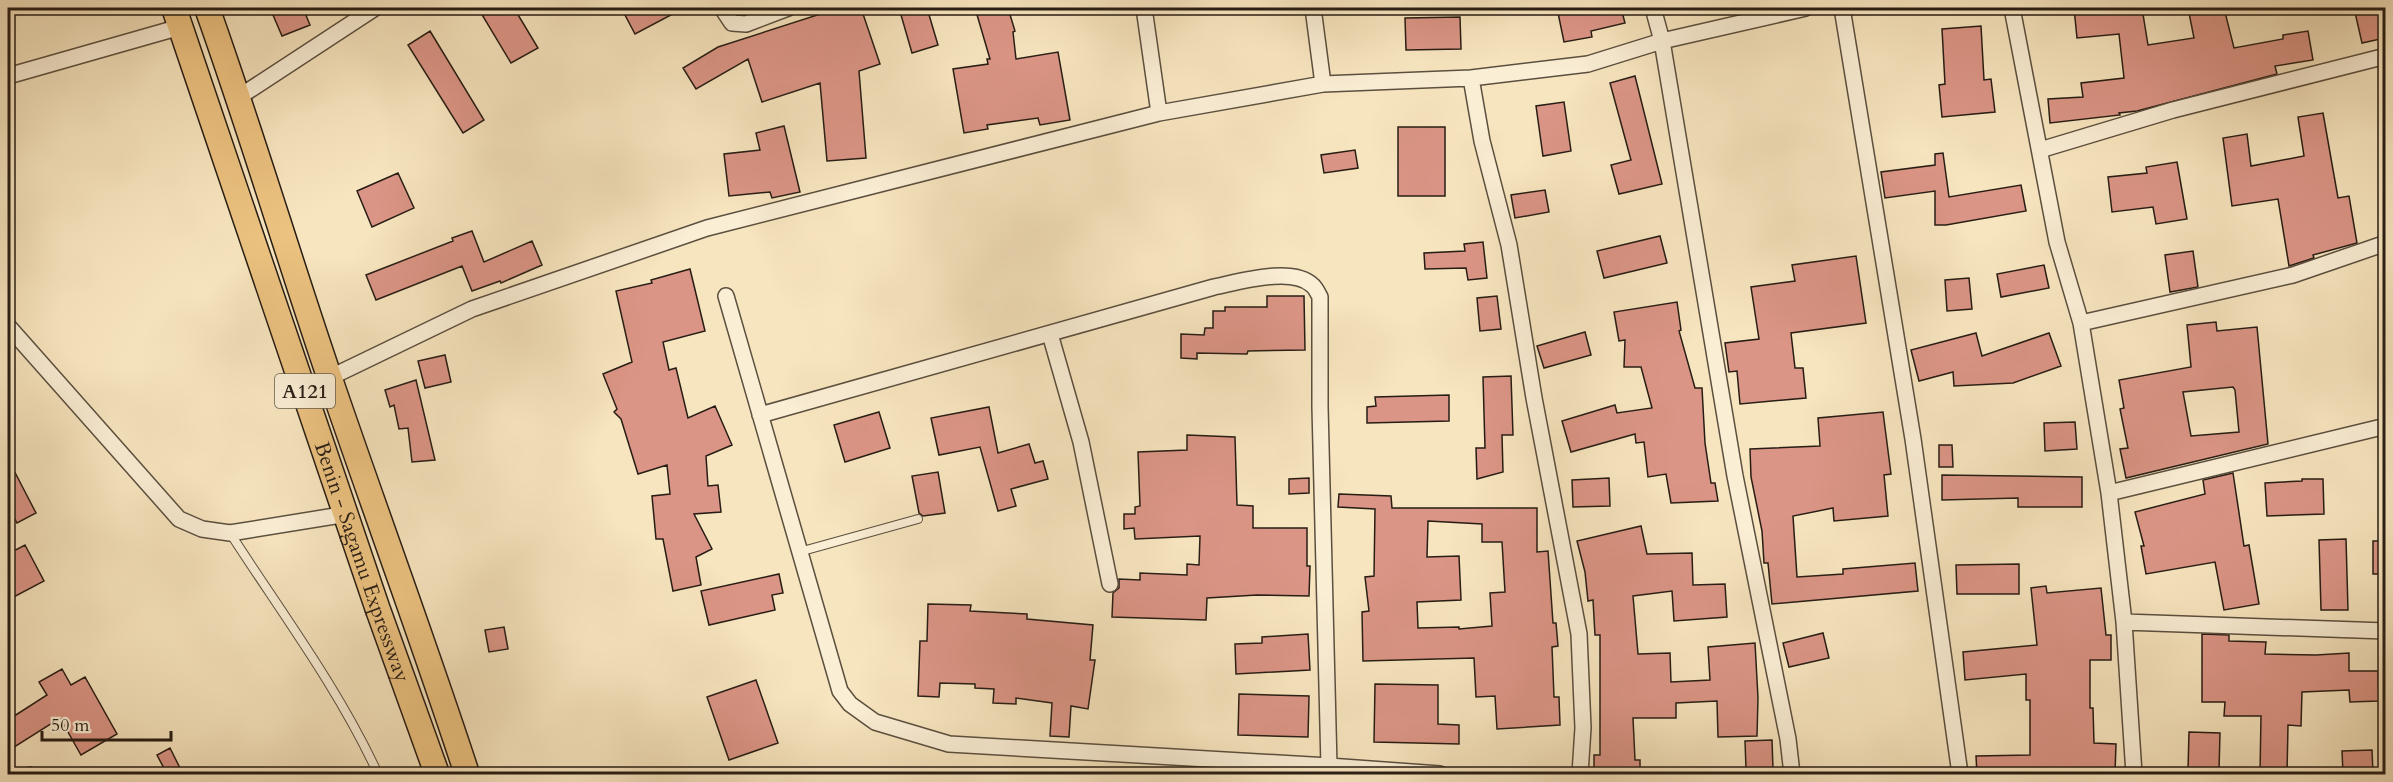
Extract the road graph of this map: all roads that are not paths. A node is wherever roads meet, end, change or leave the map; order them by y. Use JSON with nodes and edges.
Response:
{"nodes":[{"id":1,"x":207,"y":8,"type":"edge"},
{"id":2,"x":375,"y":8,"type":"edge"},
{"id":3,"x":722,"y":8,"type":"edge"},
{"id":4,"x":788,"y":8,"type":"edge"},
{"id":5,"x":1144,"y":8,"type":"edge"},
{"id":6,"x":1313,"y":8,"type":"edge"},
{"id":7,"x":1653,"y":8,"type":"edge"},
{"id":8,"x":1806,"y":8,"type":"edge"},
{"id":9,"x":1842,"y":8,"type":"edge"},
{"id":10,"x":2012,"y":8,"type":"edge"},
{"id":11,"x":177,"y":17,"type":"edge"},
{"id":12,"x":1662,"y":41,"type":"junction"},
{"id":13,"x":2385,"y":56,"type":"edge"},
{"id":14,"x":8,"y":76,"type":"edge"},
{"id":15,"x":1471,"y":78,"type":"junction"},
{"id":16,"x":1323,"y":84,"type":"junction"},
{"id":17,"x":239,"y":97,"type":"junction"},
{"id":18,"x":1158,"y":113,"type":"junction"},
{"id":19,"x":2040,"y":150,"type":"junction"},
{"id":20,"x":2385,"y":243,"type":"edge"},
{"id":21,"x":726,"y":296,"type":"dead end"},
{"id":22,"x":2081,"y":323,"type":"junction"},
{"id":23,"x":8,"y":326,"type":"edge"},
{"id":24,"x":1050,"y":334,"type":"junction"},
{"id":25,"x":329,"y":378,"type":"junction"},
{"id":26,"x":760,"y":415,"type":"junction"},
{"id":27,"x":2385,"y":426,"type":"edge"},
{"id":28,"x":2109,"y":493,"type":"junction"},
{"id":29,"x":346,"y":513,"type":"junction"},
{"id":30,"x":918,"y":519,"type":"dead end"},
{"id":31,"x":230,"y":533,"type":"junction"},
{"id":32,"x":799,"y":552,"type":"junction"},
{"id":33,"x":1110,"y":584,"type":"dead end"},
{"id":34,"x":405,"y":595,"type":"junction"},
{"id":35,"x":377,"y":607,"type":"junction"},
{"id":36,"x":2124,"y":622,"type":"junction"},
{"id":37,"x":2385,"y":631,"type":"edge"},
{"id":38,"x":1329,"y":766,"type":"junction"},
{"id":39,"x":378,"y":774,"type":"edge"},
{"id":40,"x":437,"y":774,"type":"edge"},
{"id":41,"x":467,"y":774,"type":"edge"},
{"id":42,"x":1440,"y":774,"type":"edge"},
{"id":43,"x":1580,"y":774,"type":"edge"},
{"id":44,"x":1792,"y":774,"type":"edge"},
{"id":45,"x":1960,"y":774,"type":"edge"},
{"id":46,"x":2134,"y":774,"type":"edge"}],
"edges":[{"from":1,"to":17,"type":"highway","number":"A121"},
{"from":2,"to":17,"type":"street"},
{"from":3,"to":4,"type":"street"},
{"from":5,"to":18,"type":"street"},
{"from":6,"to":16,"type":"street"},
{"from":7,"to":12,"type":"street"},
{"from":8,"to":12,"type":"street"},
{"from":9,"to":45,"type":"street"},
{"from":10,"to":19,"type":"street"},
{"from":11,"to":14,"type":"street"},
{"from":11,"to":29,"type":"highway","name":"Benin - Sagamu Expressway","number":"A121"},
{"from":12,"to":15,"type":"street"},
{"from":12,"to":44,"type":"street"},
{"from":13,"to":19,"type":"street"},
{"from":15,"to":16,"type":"street"},
{"from":15,"to":43,"type":"street"},
{"from":16,"to":18,"type":"street"},
{"from":17,"to":25,"type":"highway","number":"A121"},
{"from":18,"to":25,"type":"street"},
{"from":19,"to":22,"type":"street"},
{"from":20,"to":22,"type":"street"},
{"from":21,"to":26,"type":"street"},
{"from":22,"to":28,"type":"street"},
{"from":23,"to":31,"type":"street"},
{"from":24,"to":26,"type":"street"},
{"from":24,"to":33,"type":"street"},
{"from":24,"to":38,"type":"street"},
{"from":25,"to":34,"type":"highway","number":"A121"},
{"from":26,"to":32,"type":"street"},
{"from":27,"to":28,"type":"street"},
{"from":28,"to":36,"type":"street"},
{"from":29,"to":31,"type":"street"},
{"from":29,"to":35,"type":"highway","name":"Benin - Sagamu Expressway","number":"A121"},
{"from":30,"to":32,"type":"lane"},
{"from":31,"to":39,"type":"lane"},
{"from":32,"to":38,"type":"street"},
{"from":34,"to":35,"type":"highway"},
{"from":34,"to":41,"type":"highway","number":"A121"},
{"from":35,"to":40,"type":"highway","name":"Benin - Sagamu Expressway","number":"A121"},
{"from":36,"to":37,"type":"street"},
{"from":36,"to":46,"type":"street"},
{"from":38,"to":42,"type":"street"}]}
